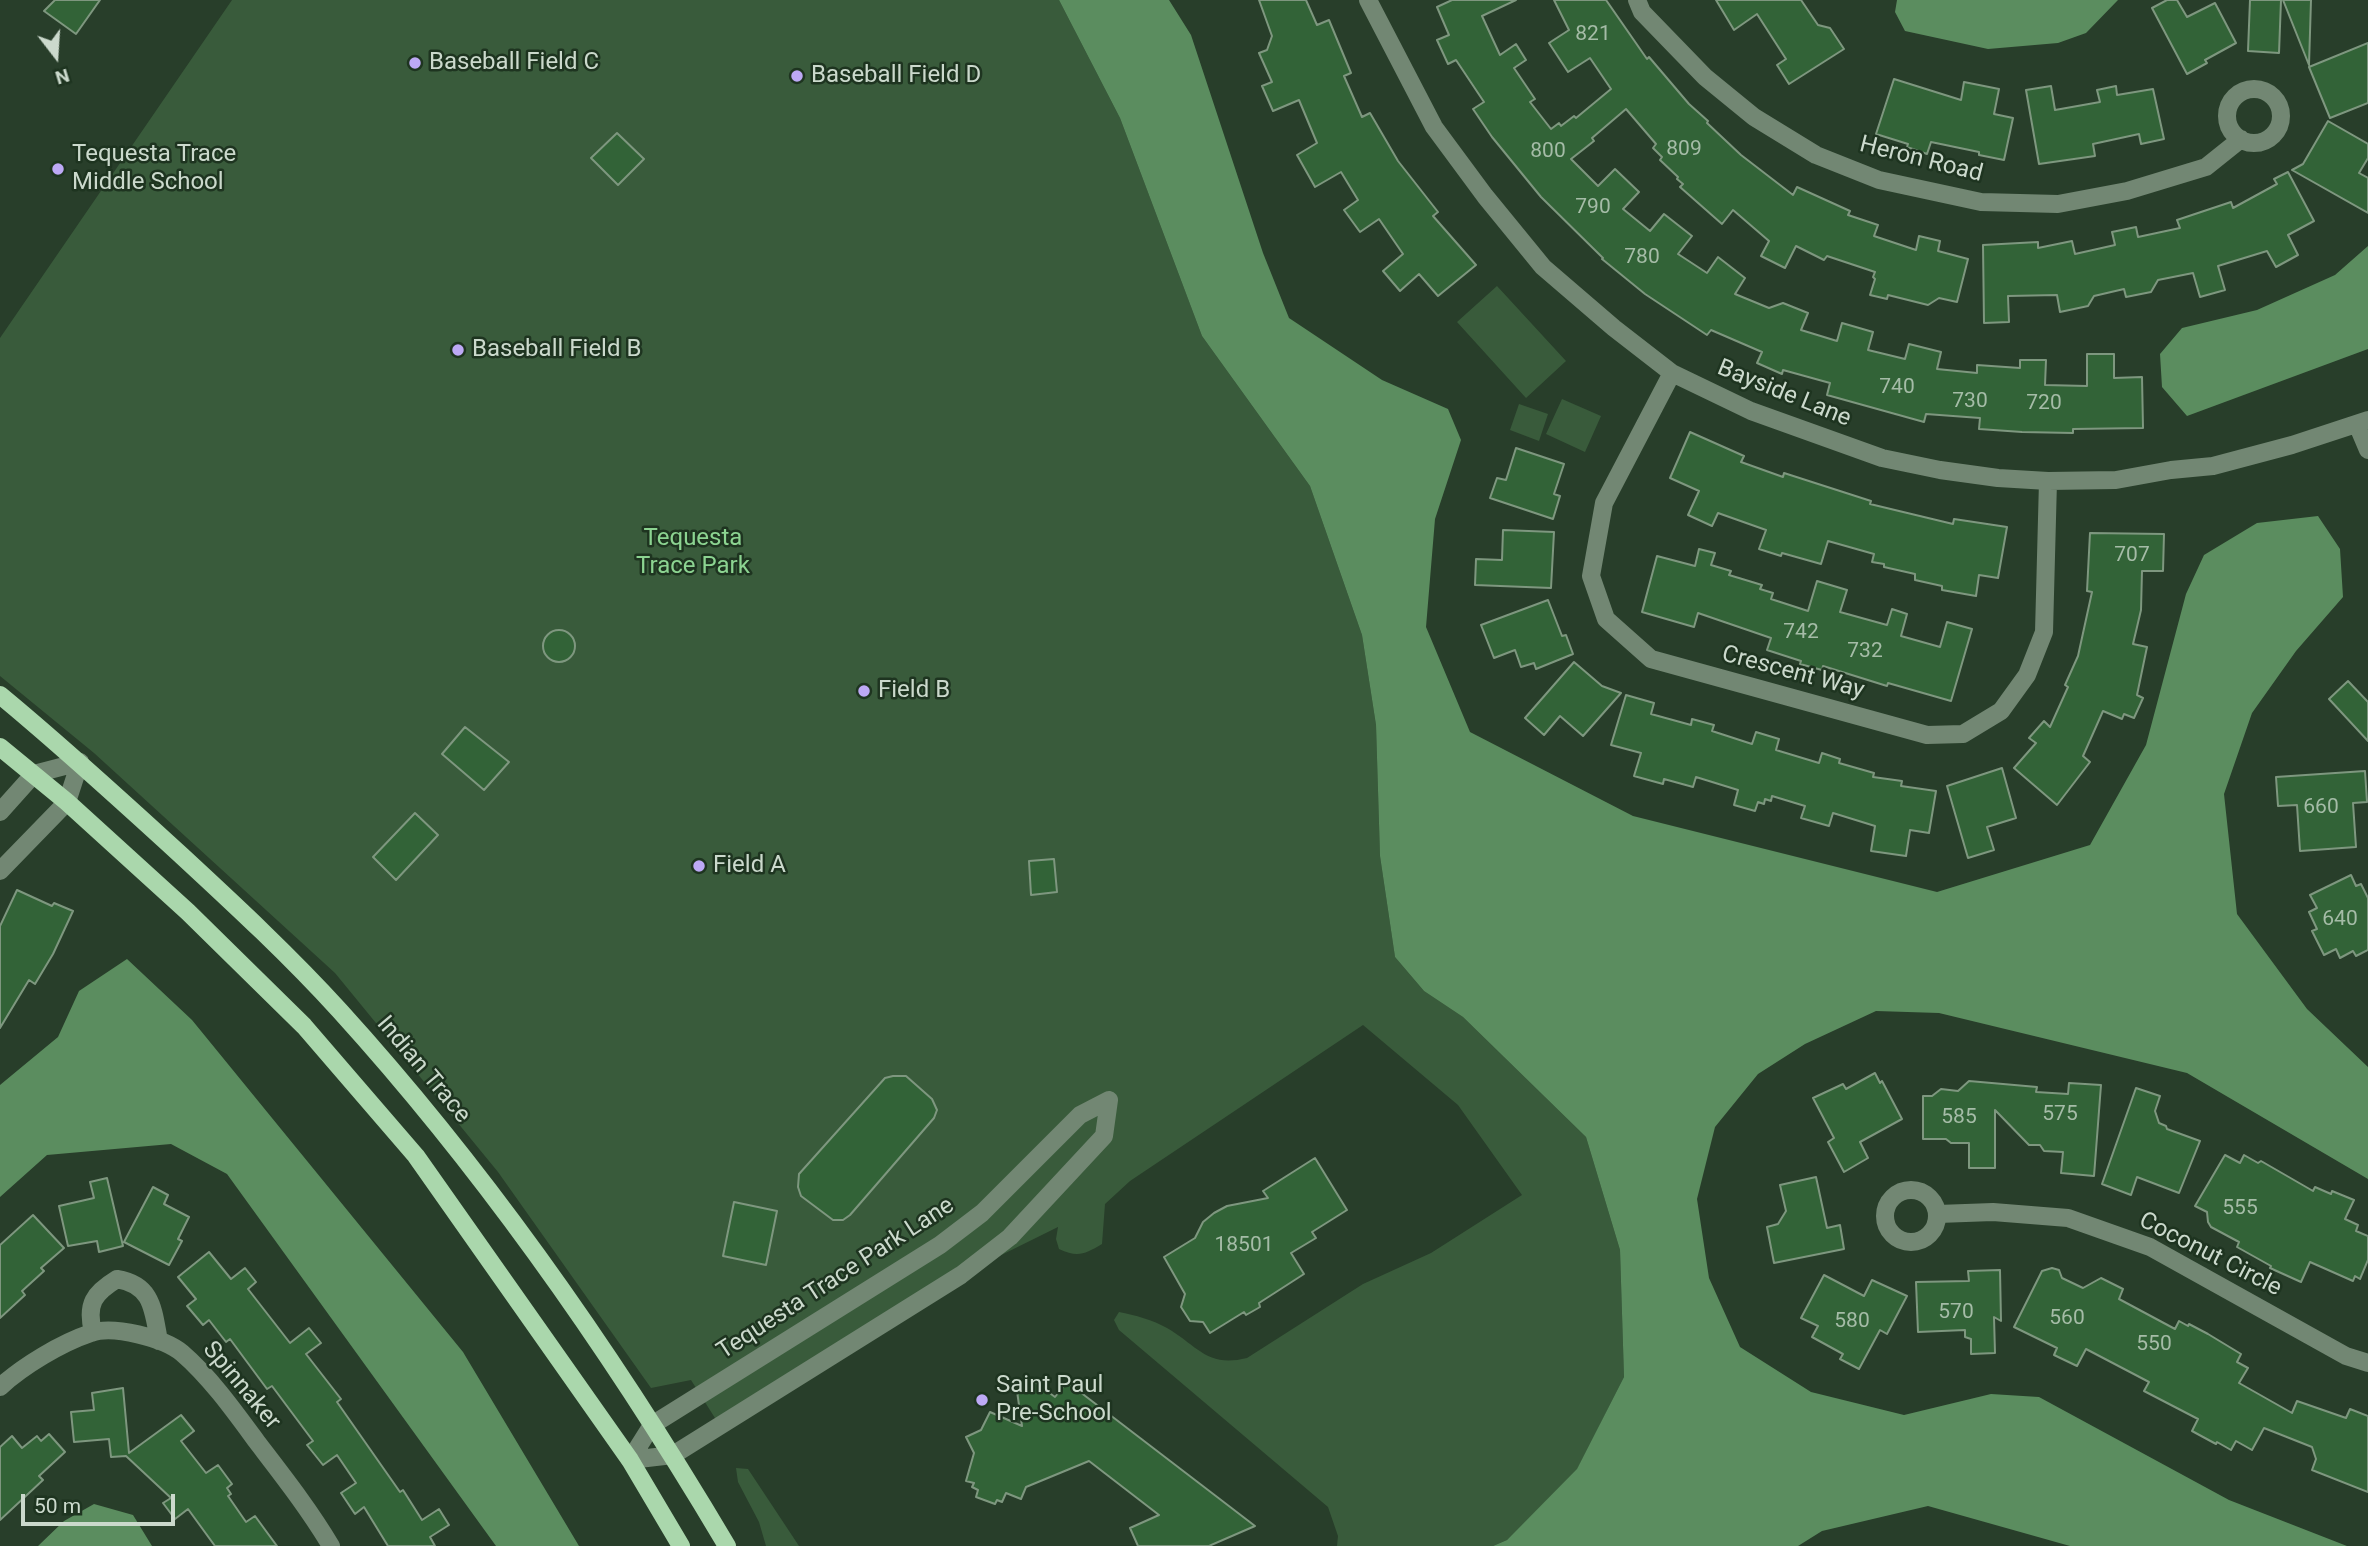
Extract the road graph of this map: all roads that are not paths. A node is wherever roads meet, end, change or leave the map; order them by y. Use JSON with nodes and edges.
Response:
{"nodes":[{"id":1,"x":1368,"y":0,"type":"edge"},
{"id":2,"x":1637,"y":0,"type":"edge"},
{"id":3,"x":2241,"y":139,"type":"dead end"},
{"id":4,"x":1672,"y":373,"type":"junction"},
{"id":5,"x":2364,"y":420,"type":"edge"},
{"id":6,"x":2368,"y":450,"type":"edge"},
{"id":7,"x":2048,"y":481,"type":"junction"},
{"id":8,"x":0,"y":695,"type":"edge"},
{"id":9,"x":0,"y":747,"type":"edge"},
{"id":10,"x":80,"y":762,"type":"junction"},
{"id":11,"x":34,"y":774,"type":"junction"},
{"id":12,"x":66,"y":802,"type":"junction"},
{"id":13,"x":0,"y":812,"type":"edge"},
{"id":14,"x":3,"y":862,"type":"edge"},
{"id":15,"x":1938,"y":1214,"type":"dead end"},
{"id":16,"x":93,"y":1332,"type":"junction"},
{"id":17,"x":159,"y":1341,"type":"junction"},
{"id":18,"x":2368,"y":1363,"type":"edge"},
{"id":19,"x":0,"y":1387,"type":"edge"},
{"id":20,"x":652,"y":1424,"type":"junction"},
{"id":21,"x":673,"y":1455,"type":"junction"},
{"id":22,"x":630,"y":1460,"type":"junction"},
{"id":23,"x":331,"y":1546,"type":"edge"},
{"id":24,"x":681,"y":1546,"type":"edge"},
{"id":25,"x":727,"y":1546,"type":"edge"}],
"edges":[{"from":1,"to":4,"type":"street","name":"Bayside Lane"},
{"from":2,"to":3,"type":"street","name":"Heron Road"},
{"from":4,"to":7,"type":"street","name":"Bayside Lane"},
{"from":4,"to":7,"type":"street","name":"Crescent Way"},
{"from":5,"to":6,"type":"street"},
{"from":5,"to":7,"type":"street","name":"Bayside Lane"},
{"from":8,"to":10,"type":"main road","name":"Indian Trace"},
{"from":9,"to":11,"type":"main road"},
{"from":10,"to":11,"type":"street"},
{"from":10,"to":12,"type":"street"},
{"from":10,"to":20,"type":"main road","name":"Indian Trace"},
{"from":11,"to":12,"type":"main road"},
{"from":11,"to":13,"type":"street"},
{"from":12,"to":14,"type":"street"},
{"from":12,"to":22,"type":"main road"},
{"from":15,"to":18,"type":"street","name":"Coconut Circle"},
{"from":16,"to":17,"type":"street","name":"Spinnaker"},
{"from":16,"to":17,"type":"street"},
{"from":16,"to":19,"type":"street","name":"Spinnaker"},
{"from":17,"to":23,"type":"street","name":"Spinnaker"},
{"from":20,"to":21,"type":"main road","name":"Indian Trace"},
{"from":20,"to":21,"type":"street","name":"Tequesta Trace Park Lane"},
{"from":20,"to":22,"type":"street","name":"Tequesta Trace Park Lane"},
{"from":21,"to":22,"type":"street","name":"Tequesta Trace Park Lane"},
{"from":21,"to":25,"type":"main road","name":"Indian Trace"},
{"from":22,"to":24,"type":"main road"}]}
